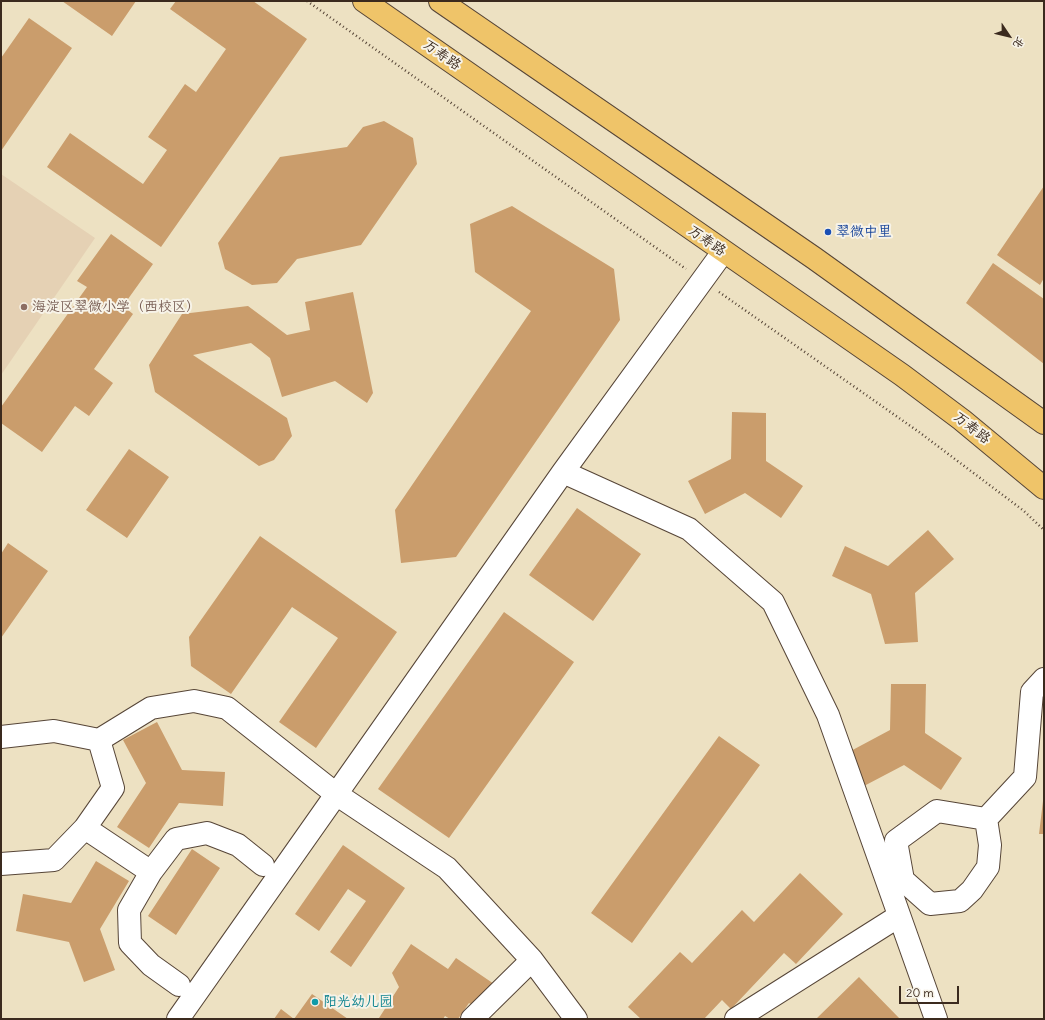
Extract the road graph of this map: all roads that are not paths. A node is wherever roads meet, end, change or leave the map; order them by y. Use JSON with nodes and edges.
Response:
{"nodes":[{"id":1,"x":364,"y":1,"type":"edge"},
{"id":2,"x":440,"y":1,"type":"edge"},
{"id":3,"x":723,"y":252,"type":"junction"},
{"id":4,"x":1044,"y":423,"type":"edge"},
{"id":5,"x":563,"y":472,"type":"junction"},
{"id":6,"x":1044,"y":488,"type":"edge"},
{"id":7,"x":1044,"y":679,"type":"edge"},
{"id":8,"x":1,"y":737,"type":"edge"},
{"id":9,"x":99,"y":740,"type":"junction"},
{"id":10,"x":336,"y":794,"type":"junction"},
{"id":11,"x":986,"y":819,"type":"junction"},
{"id":12,"x":85,"y":828,"type":"junction"},
{"id":13,"x":1,"y":864,"type":"edge"},
{"id":14,"x":263,"y":865,"type":"dead end"},
{"id":15,"x":151,"y":872,"type":"junction"},
{"id":16,"x":899,"y":916,"type":"junction"},
{"id":17,"x":532,"y":960,"type":"junction"},
{"id":18,"x":179,"y":985,"type":"dead end"},
{"id":19,"x":178,"y":1019,"type":"edge"},
{"id":20,"x":472,"y":1019,"type":"edge"},
{"id":21,"x":576,"y":1019,"type":"edge"},
{"id":22,"x":736,"y":1019,"type":"edge"},
{"id":23,"x":936,"y":1019,"type":"edge"}],
"edges":[{"from":1,"to":3,"type":"main road","name":"万寿路"},
{"from":2,"to":4,"type":"main road"},
{"from":3,"to":5,"type":"street"},
{"from":3,"to":6,"type":"main road","name":"万寿路"},
{"from":5,"to":10,"type":"street"},
{"from":5,"to":16,"type":"street"},
{"from":7,"to":11,"type":"street"},
{"from":8,"to":9,"type":"street"},
{"from":9,"to":10,"type":"street"},
{"from":9,"to":12,"type":"street"},
{"from":10,"to":17,"type":"street"},
{"from":10,"to":19,"type":"street"},
{"from":11,"to":11,"type":"street"},
{"from":12,"to":13,"type":"street"},
{"from":12,"to":15,"type":"street"},
{"from":14,"to":15,"type":"street"},
{"from":15,"to":18,"type":"street"},
{"from":16,"to":22,"type":"street"},
{"from":16,"to":23,"type":"street"},
{"from":17,"to":20,"type":"street"},
{"from":17,"to":21,"type":"street"}]}
